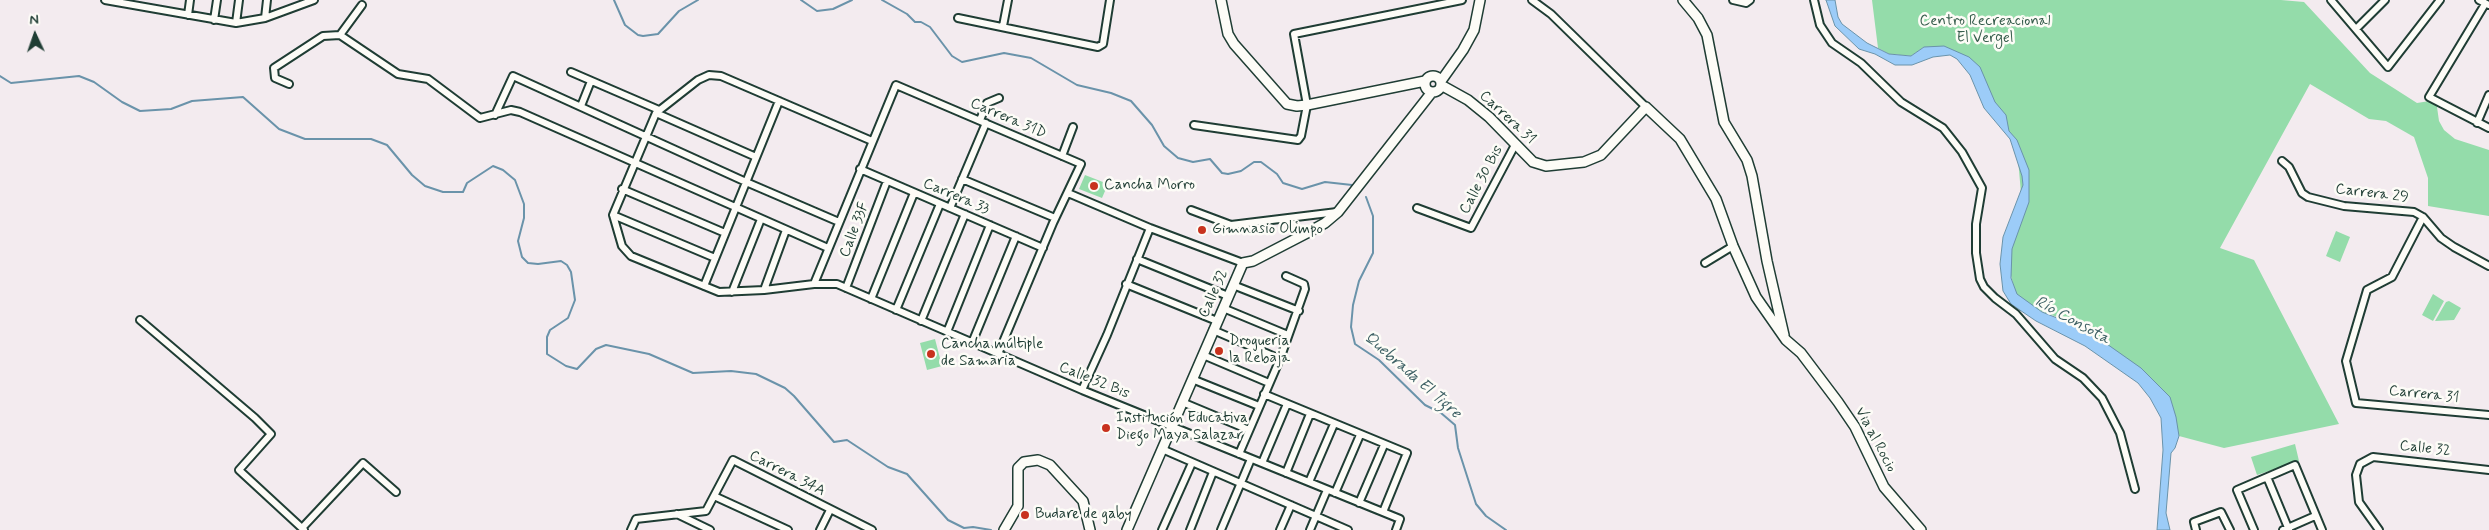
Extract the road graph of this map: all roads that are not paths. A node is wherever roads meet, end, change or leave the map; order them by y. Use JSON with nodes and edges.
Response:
{"nodes":[{"id":1,"x":105,"y":0,"type":"edge"},
{"id":2,"x":157,"y":0,"type":"edge"},
{"id":3,"x":190,"y":0,"type":"edge"},
{"id":4,"x":217,"y":0,"type":"edge"},
{"id":5,"x":239,"y":0,"type":"edge"},
{"id":6,"x":267,"y":0,"type":"edge"},
{"id":7,"x":296,"y":0,"type":"edge"},
{"id":8,"x":314,"y":0,"type":"edge"},
{"id":9,"x":1008,"y":0,"type":"edge"},
{"id":10,"x":1110,"y":0,"type":"edge"},
{"id":11,"x":1221,"y":0,"type":"edge"},
{"id":12,"x":1462,"y":0,"type":"edge"},
{"id":13,"x":1480,"y":0,"type":"edge"},
{"id":14,"x":1532,"y":0,"type":"edge"},
{"id":15,"x":1682,"y":0,"type":"edge"},
{"id":16,"x":1733,"y":0,"type":"edge"},
{"id":17,"x":1750,"y":0,"type":"edge"},
{"id":18,"x":1814,"y":0,"type":"edge"},
{"id":19,"x":2331,"y":0,"type":"edge"},
{"id":20,"x":2385,"y":0,"type":"edge"},
{"id":21,"x":2440,"y":0,"type":"edge"},
{"id":22,"x":133,"y":2,"type":"edge"},
{"id":23,"x":2484,"y":3,"type":"edge"},
{"id":24,"x":362,"y":5,"type":"dead end"},
{"id":25,"x":295,"y":8,"type":"junction"},
{"id":26,"x":155,"y":9,"type":"junction"},
{"id":27,"x":188,"y":15,"type":"junction"},
{"id":28,"x":265,"y":18,"type":"junction"},
{"id":29,"x":958,"y":18,"type":"dead end"},
{"id":30,"x":214,"y":20,"type":"junction"},
{"id":31,"x":236,"y":23,"type":"junction"},
{"id":32,"x":1004,"y":26,"type":"junction"},
{"id":33,"x":2356,"y":29,"type":"junction"},
{"id":34,"x":340,"y":35,"type":"junction"},
{"id":35,"x":571,"y":72,"type":"dead end"},
{"id":36,"x":591,"y":81,"type":"junction"},
{"id":37,"x":289,"y":84,"type":"dead end"},
{"id":38,"x":1435,"y":86,"type":"junction"},
{"id":39,"x":2489,"y":95,"type":"edge"},
{"id":40,"x":999,"y":98,"type":"dead end"},
{"id":41,"x":779,"y":101,"type":"junction"},
{"id":42,"x":1308,"y":104,"type":"junction"},
{"id":43,"x":582,"y":106,"type":"junction"},
{"id":44,"x":1646,"y":107,"type":"junction"},
{"id":45,"x":657,"y":112,"type":"junction"},
{"id":46,"x":495,"y":115,"type":"junction"},
{"id":47,"x":983,"y":122,"type":"junction"},
{"id":48,"x":2477,"y":123,"type":"junction"},
{"id":49,"x":1194,"y":125,"type":"dead end"},
{"id":50,"x":1073,"y":127,"type":"dead end"},
{"id":51,"x":2489,"y":128,"type":"edge"},
{"id":52,"x":645,"y":136,"type":"junction"},
{"id":53,"x":872,"y":141,"type":"junction"},
{"id":54,"x":1515,"y":145,"type":"junction"},
{"id":55,"x":1062,"y":156,"type":"junction"},
{"id":56,"x":756,"y":157,"type":"junction"},
{"id":57,"x":2282,"y":161,"type":"dead end"},
{"id":58,"x":634,"y":164,"type":"junction"},
{"id":59,"x":860,"y":169,"type":"junction"},
{"id":60,"x":962,"y":178,"type":"junction"},
{"id":61,"x":888,"y":181,"type":"junction"},
{"id":62,"x":746,"y":182,"type":"junction"},
{"id":63,"x":622,"y":189,"type":"junction"},
{"id":64,"x":914,"y":193,"type":"junction"},
{"id":65,"x":1068,"y":193,"type":"junction"},
{"id":66,"x":940,"y":204,"type":"junction"},
{"id":67,"x":735,"y":208,"type":"junction"},
{"id":68,"x":950,"y":208,"type":"junction"},
{"id":69,"x":1417,"y":208,"type":"dead end"},
{"id":70,"x":1191,"y":210,"type":"dead end"},
{"id":71,"x":1338,"y":212,"type":"junction"},
{"id":72,"x":964,"y":214,"type":"junction"},
{"id":73,"x":613,"y":215,"type":"junction"},
{"id":74,"x":2423,"y":217,"type":"junction"},
{"id":75,"x":1055,"y":218,"type":"junction"},
{"id":76,"x":761,"y":219,"type":"junction"},
{"id":77,"x":839,"y":222,"type":"junction"},
{"id":78,"x":990,"y":226,"type":"junction"},
{"id":79,"x":1150,"y":228,"type":"junction"},
{"id":80,"x":786,"y":230,"type":"junction"},
{"id":81,"x":725,"y":233,"type":"junction"},
{"id":82,"x":1016,"y":236,"type":"junction"},
{"id":83,"x":1733,"y":246,"type":"junction"},
{"id":84,"x":828,"y":248,"type":"junction"},
{"id":85,"x":1043,"y":248,"type":"junction"},
{"id":86,"x":715,"y":258,"type":"junction"},
{"id":87,"x":1137,"y":259,"type":"junction"},
{"id":88,"x":1243,"y":263,"type":"junction"},
{"id":89,"x":1705,"y":263,"type":"dead end"},
{"id":90,"x":2489,"y":266,"type":"edge"},
{"id":91,"x":1286,"y":276,"type":"dead end"},
{"id":92,"x":814,"y":284,"type":"junction"},
{"id":93,"x":1126,"y":284,"type":"junction"},
{"id":94,"x":704,"y":286,"type":"junction"},
{"id":95,"x":1233,"y":286,"type":"junction"},
{"id":96,"x":846,"y":288,"type":"junction"},
{"id":97,"x":764,"y":290,"type":"junction"},
{"id":98,"x":732,"y":292,"type":"junction"},
{"id":99,"x":1228,"y":296,"type":"junction"},
{"id":100,"x":871,"y":299,"type":"junction"},
{"id":101,"x":1223,"y":308,"type":"junction"},
{"id":102,"x":896,"y":310,"type":"junction"},
{"id":103,"x":1299,"y":312,"type":"junction"},
{"id":104,"x":140,"y":320,"type":"dead end"},
{"id":105,"x":921,"y":321,"type":"junction"},
{"id":106,"x":1217,"y":321,"type":"junction"},
{"id":107,"x":1213,"y":330,"type":"junction"},
{"id":108,"x":946,"y":332,"type":"junction"},
{"id":109,"x":1288,"y":335,"type":"junction"},
{"id":110,"x":1786,"y":340,"type":"junction"},
{"id":111,"x":972,"y":343,"type":"junction"},
{"id":112,"x":998,"y":354,"type":"junction"},
{"id":113,"x":1203,"y":355,"type":"junction"},
{"id":114,"x":1280,"y":359,"type":"junction"},
{"id":115,"x":1192,"y":379,"type":"junction"},
{"id":116,"x":1269,"y":383,"type":"junction"},
{"id":117,"x":1082,"y":390,"type":"junction"},
{"id":118,"x":1264,"y":394,"type":"junction"},
{"id":119,"x":1182,"y":402,"type":"junction"},
{"id":120,"x":1287,"y":404,"type":"junction"},
{"id":121,"x":1259,"y":406,"type":"junction"},
{"id":122,"x":1310,"y":414,"type":"junction"},
{"id":123,"x":2489,"y":415,"type":"edge"},
{"id":124,"x":1334,"y":424,"type":"junction"},
{"id":125,"x":1172,"y":425,"type":"junction"},
{"id":126,"x":1249,"y":430,"type":"junction"},
{"id":127,"x":1360,"y":435,"type":"junction"},
{"id":128,"x":1384,"y":445,"type":"junction"},
{"id":129,"x":1162,"y":449,"type":"junction"},
{"id":130,"x":1239,"y":454,"type":"junction"},
{"id":131,"x":1251,"y":459,"type":"junction"},
{"id":132,"x":1192,"y":462,"type":"junction"},
{"id":133,"x":1262,"y":463,"type":"junction"},
{"id":134,"x":2489,"y":470,"type":"edge"},
{"id":135,"x":1213,"y":472,"type":"junction"},
{"id":136,"x":1286,"y":473,"type":"junction"},
{"id":137,"x":2267,"y":477,"type":"junction"},
{"id":138,"x":1309,"y":482,"type":"junction"},
{"id":139,"x":1241,"y":484,"type":"junction"},
{"id":140,"x":2135,"y":489,"type":"dead end"},
{"id":141,"x":1328,"y":490,"type":"junction"},
{"id":142,"x":396,"y":492,"type":"dead end"},
{"id":143,"x":1335,"y":493,"type":"junction"},
{"id":144,"x":714,"y":496,"type":"junction"},
{"id":145,"x":1359,"y":503,"type":"junction"},
{"id":146,"x":1291,"y":505,"type":"junction"},
{"id":147,"x":830,"y":510,"type":"junction"},
{"id":148,"x":1383,"y":512,"type":"junction"},
{"id":149,"x":677,"y":514,"type":"junction"},
{"id":150,"x":1316,"y":516,"type":"junction"},
{"id":151,"x":2316,"y":516,"type":"junction"},
{"id":152,"x":1340,"y":528,"type":"edge"},
{"id":153,"x":303,"y":529,"type":"edge"},
{"id":154,"x":2287,"y":529,"type":"edge"},
{"id":155,"x":631,"y":530,"type":"edge"},
{"id":156,"x":710,"y":530,"type":"edge"},
{"id":157,"x":788,"y":530,"type":"edge"},
{"id":158,"x":820,"y":530,"type":"edge"},
{"id":159,"x":872,"y":530,"type":"edge"},
{"id":160,"x":1004,"y":530,"type":"edge"},
{"id":161,"x":1090,"y":530,"type":"edge"},
{"id":162,"x":1128,"y":530,"type":"edge"},
{"id":163,"x":1162,"y":530,"type":"edge"},
{"id":164,"x":1190,"y":530,"type":"edge"},
{"id":165,"x":1222,"y":530,"type":"edge"},
{"id":166,"x":1280,"y":530,"type":"edge"},
{"id":167,"x":1310,"y":530,"type":"edge"},
{"id":168,"x":1348,"y":530,"type":"edge"},
{"id":169,"x":1396,"y":530,"type":"edge"},
{"id":170,"x":1921,"y":530,"type":"edge"},
{"id":171,"x":2196,"y":530,"type":"edge"},
{"id":172,"x":2230,"y":530,"type":"edge"},
{"id":173,"x":2254,"y":530,"type":"edge"},
{"id":174,"x":2322,"y":530,"type":"edge"},
{"id":175,"x":2379,"y":530,"type":"edge"}],
"edges":[{"from":1,"to":22,"type":"street"},
{"from":2,"to":26,"type":"street"},
{"from":3,"to":27,"type":"street"},
{"from":4,"to":30,"type":"street"},
{"from":5,"to":31,"type":"street"},
{"from":6,"to":28,"type":"street"},
{"from":7,"to":25,"type":"street"},
{"from":8,"to":25,"type":"street"},
{"from":9,"to":32,"type":"street"},
{"from":10,"to":32,"type":"street"},
{"from":11,"to":42,"type":"street"},
{"from":12,"to":42,"type":"street"},
{"from":13,"to":38,"type":"street"},
{"from":14,"to":44,"type":"street"},
{"from":15,"to":110,"type":"street"},
{"from":16,"to":17,"type":"street"},
{"from":18,"to":140,"type":"street"},
{"from":19,"to":33,"type":"street"},
{"from":20,"to":33,"type":"street"},
{"from":21,"to":33,"type":"street"},
{"from":22,"to":26,"type":"street"},
{"from":23,"to":48,"type":"street"},
{"from":24,"to":34,"type":"street"},
{"from":25,"to":28,"type":"street"},
{"from":26,"to":27,"type":"street"},
{"from":27,"to":30,"type":"street"},
{"from":28,"to":31,"type":"street"},
{"from":29,"to":32,"type":"street"},
{"from":30,"to":31,"type":"street"},
{"from":34,"to":37,"type":"street"},
{"from":34,"to":46,"type":"street"},
{"from":35,"to":36,"type":"street"},
{"from":36,"to":43,"type":"street"},
{"from":36,"to":45,"type":"street"},
{"from":38,"to":42,"type":"street"},
{"from":38,"to":54,"type":"street","name":"Carrera 31"},
{"from":38,"to":71,"type":"street","name":"Calle 32"},
{"from":39,"to":48,"type":"street"},
{"from":40,"to":47,"type":"street"},
{"from":41,"to":45,"type":"street"},
{"from":41,"to":53,"type":"street"},
{"from":41,"to":56,"type":"street"},
{"from":42,"to":49,"type":"street"},
{"from":43,"to":46,"type":"street"},
{"from":43,"to":52,"type":"street"},
{"from":44,"to":54,"type":"street","name":"Carrera 31"},
{"from":44,"to":83,"type":"street","name":"Via al Rocio"},
{"from":45,"to":52,"type":"street"},
{"from":45,"to":56,"type":"street"},
{"from":46,"to":58,"type":"street"},
{"from":47,"to":53,"type":"street","name":"Carrera 31D"},
{"from":47,"to":55,"type":"street","name":"Carrera 31D"},
{"from":47,"to":60,"type":"street"},
{"from":48,"to":51,"type":"street"},
{"from":50,"to":55,"type":"street"},
{"from":52,"to":58,"type":"street"},
{"from":52,"to":62,"type":"street"},
{"from":53,"to":59,"type":"street"},
{"from":54,"to":69,"type":"street","name":"Calle 30 Bis"},
{"from":55,"to":65,"type":"street","name":"Carrera 31D"},
{"from":56,"to":62,"type":"street"},
{"from":57,"to":74,"type":"street","name":"Carrera 29"},
{"from":58,"to":63,"type":"street"},
{"from":58,"to":67,"type":"street"},
{"from":59,"to":61,"type":"street","name":"Carrera 33"},
{"from":59,"to":77,"type":"street"},
{"from":60,"to":68,"type":"street"},
{"from":60,"to":75,"type":"street"},
{"from":61,"to":64,"type":"street","name":"Carrera 33"},
{"from":61,"to":96,"type":"street","name":"Calle 33F"},
{"from":62,"to":67,"type":"street"},
{"from":62,"to":77,"type":"street"},
{"from":63,"to":73,"type":"street"},
{"from":63,"to":81,"type":"street"},
{"from":64,"to":66,"type":"street","name":"Carrera 33"},
{"from":64,"to":100,"type":"street"},
{"from":65,"to":75,"type":"street"},
{"from":65,"to":79,"type":"street"},
{"from":66,"to":68,"type":"street","name":"Carrera 33"},
{"from":66,"to":102,"type":"street"},
{"from":67,"to":76,"type":"street"},
{"from":67,"to":81,"type":"street"},
{"from":68,"to":72,"type":"street","name":"Carrera 33"},
{"from":70,"to":71,"type":"street"},
{"from":71,"to":88,"type":"street","name":"Calle 32"},
{"from":72,"to":78,"type":"street","name":"Carrera 33"},
{"from":72,"to":105,"type":"street"},
{"from":73,"to":86,"type":"street"},
{"from":73,"to":94,"type":"street","name":"Calle 32 Bis"},
{"from":74,"to":90,"type":"street","name":"Carrera 29"},
{"from":74,"to":123,"type":"street","name":"Carrera 31"},
{"from":75,"to":85,"type":"street"},
{"from":76,"to":80,"type":"street"},
{"from":76,"to":98,"type":"street"},
{"from":77,"to":84,"type":"street"},
{"from":78,"to":82,"type":"street","name":"Carrera 33"},
{"from":78,"to":108,"type":"street"},
{"from":79,"to":87,"type":"street"},
{"from":79,"to":88,"type":"street"},
{"from":80,"to":84,"type":"street"},
{"from":80,"to":97,"type":"street"},
{"from":81,"to":86,"type":"street"},
{"from":82,"to":85,"type":"street","name":"Carrera 33"},
{"from":82,"to":111,"type":"street"},
{"from":83,"to":89,"type":"street"},
{"from":83,"to":110,"type":"street","name":"Via al Rocio"},
{"from":84,"to":92,"type":"street"},
{"from":85,"to":112,"type":"street"},
{"from":86,"to":94,"type":"street"},
{"from":87,"to":93,"type":"street"},
{"from":87,"to":99,"type":"street"},
{"from":88,"to":95,"type":"street","name":"Calle 32"},
{"from":91,"to":103,"type":"street"},
{"from":92,"to":96,"type":"street","name":"Calle 32 Bis"},
{"from":92,"to":97,"type":"street","name":"Calle 32 Bis"},
{"from":93,"to":106,"type":"street"},
{"from":93,"to":117,"type":"street"},
{"from":94,"to":98,"type":"street","name":"Calle 32 Bis"},
{"from":95,"to":99,"type":"street","name":"Calle 32"},
{"from":95,"to":103,"type":"street"},
{"from":96,"to":100,"type":"street","name":"Calle 32 Bis"},
{"from":97,"to":98,"type":"street","name":"Calle 32 Bis"},
{"from":99,"to":101,"type":"street","name":"Calle 32"},
{"from":100,"to":102,"type":"street","name":"Calle 32 Bis"},
{"from":101,"to":106,"type":"street","name":"Calle 32"},
{"from":101,"to":109,"type":"street"},
{"from":102,"to":105,"type":"street","name":"Calle 32 Bis"},
{"from":103,"to":109,"type":"street"},
{"from":104,"to":153,"type":"street"},
{"from":105,"to":108,"type":"street","name":"Calle 32 Bis"},
{"from":106,"to":107,"type":"street","name":"Calle 32"},
{"from":107,"to":113,"type":"street","name":"Calle 32"},
{"from":107,"to":114,"type":"street"},
{"from":108,"to":111,"type":"street","name":"Calle 32 Bis"},
{"from":109,"to":114,"type":"street"},
{"from":110,"to":170,"type":"street","name":"Via al Rocio"},
{"from":111,"to":112,"type":"street","name":"Calle 32 Bis"},
{"from":112,"to":117,"type":"street","name":"Calle 32 Bis"},
{"from":113,"to":115,"type":"street","name":"Calle 32"},
{"from":113,"to":116,"type":"street"},
{"from":114,"to":116,"type":"street"},
{"from":115,"to":119,"type":"street","name":"Calle 32"},
{"from":115,"to":121,"type":"street"},
{"from":116,"to":118,"type":"street"},
{"from":117,"to":125,"type":"street","name":"Calle 32 Bis"},
{"from":118,"to":120,"type":"street"},
{"from":118,"to":121,"type":"street"},
{"from":119,"to":125,"type":"street","name":"Calle 32"},
{"from":119,"to":126,"type":"street"},
{"from":120,"to":122,"type":"street"},
{"from":120,"to":133,"type":"street"},
{"from":121,"to":126,"type":"street"},
{"from":122,"to":124,"type":"street"},
{"from":122,"to":136,"type":"street"},
{"from":124,"to":127,"type":"street"},
{"from":124,"to":138,"type":"street"},
{"from":125,"to":129,"type":"street","name":"Calle 32"},
{"from":125,"to":130,"type":"street","name":"Calle 32 Bis"},
{"from":126,"to":130,"type":"street"},
{"from":127,"to":128,"type":"street"},
{"from":127,"to":143,"type":"street"},
{"from":128,"to":145,"type":"street"},
{"from":128,"to":148,"type":"street"},
{"from":129,"to":132,"type":"street"},
{"from":129,"to":162,"type":"street","name":"Calle 32"},
{"from":130,"to":131,"type":"street","name":"Calle 32 Bis"},
{"from":131,"to":133,"type":"street","name":"Calle 32 Bis"},
{"from":131,"to":139,"type":"street"},
{"from":132,"to":135,"type":"street"},
{"from":132,"to":163,"type":"street"},
{"from":133,"to":136,"type":"street","name":"Calle 32 Bis"},
{"from":134,"to":175,"type":"street","name":"Calle 32"},
{"from":135,"to":139,"type":"street"},
{"from":135,"to":164,"type":"street"},
{"from":136,"to":138,"type":"street","name":"Calle 32 Bis"},
{"from":137,"to":151,"type":"street"},
{"from":137,"to":154,"type":"street"},
{"from":137,"to":173,"type":"street"},
{"from":138,"to":141,"type":"street","name":"Calle 32 Bis"},
{"from":139,"to":146,"type":"street"},
{"from":139,"to":165,"type":"street"},
{"from":141,"to":143,"type":"street","name":"Calle 32 Bis"},
{"from":141,"to":150,"type":"street"},
{"from":142,"to":153,"type":"street"},
{"from":143,"to":145,"type":"street","name":"Calle 32 Bis"},
{"from":144,"to":147,"type":"street","name":"Carrera 34A"},
{"from":144,"to":149,"type":"street"},
{"from":144,"to":157,"type":"street"},
{"from":145,"to":148,"type":"street","name":"Calle 32 Bis"},
{"from":146,"to":150,"type":"street"},
{"from":146,"to":166,"type":"street"},
{"from":147,"to":158,"type":"street"},
{"from":147,"to":159,"type":"street"},
{"from":148,"to":169,"type":"street","name":"Calle 32 Bis"},
{"from":149,"to":155,"type":"street"},
{"from":149,"to":156,"type":"street"},
{"from":150,"to":152,"type":"street"},
{"from":150,"to":167,"type":"street"},
{"from":151,"to":154,"type":"street"},
{"from":151,"to":174,"type":"street"},
{"from":152,"to":168,"type":"street"},
{"from":160,"to":161,"type":"street"},
{"from":171,"to":172,"type":"street"}]}
